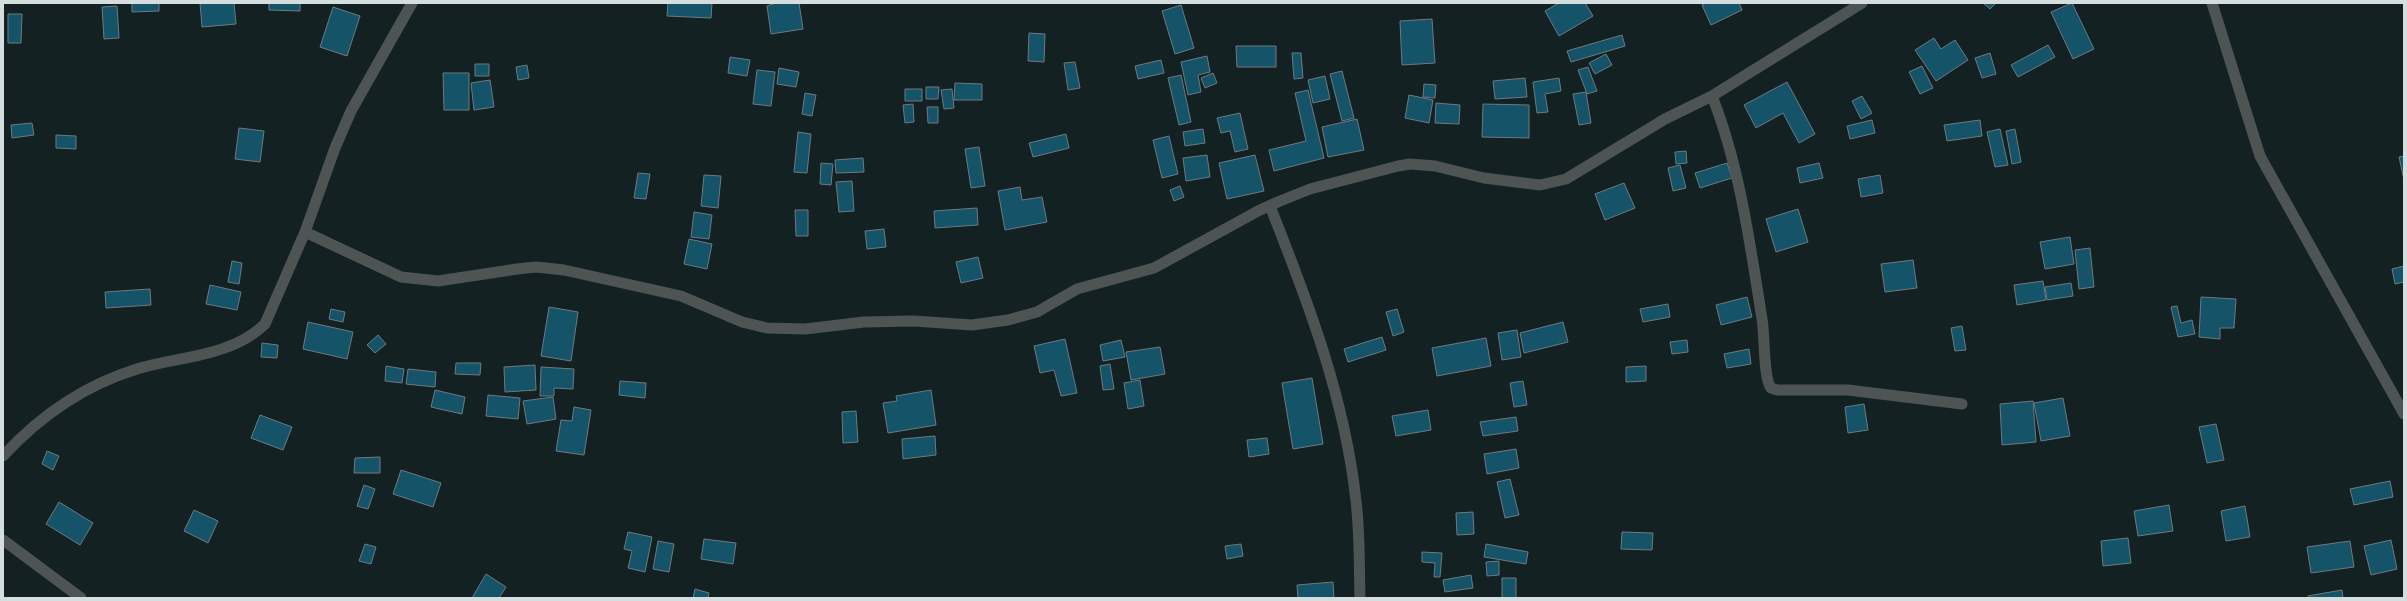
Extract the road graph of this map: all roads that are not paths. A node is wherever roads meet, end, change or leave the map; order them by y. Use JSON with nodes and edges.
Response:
{"nodes":[{"id":1,"x":412,"y":3,"type":"edge"},
{"id":2,"x":1862,"y":3,"type":"edge"},
{"id":3,"x":2212,"y":3,"type":"edge"},
{"id":4,"x":1712,"y":96,"type":"junction"},
{"id":5,"x":1270,"y":206,"type":"junction"},
{"id":6,"x":305,"y":232,"type":"junction"},
{"id":7,"x":1962,"y":404,"type":"dead end"},
{"id":8,"x":2404,"y":414,"type":"edge"},
{"id":9,"x":3,"y":456,"type":"edge"},
{"id":10,"x":3,"y":540,"type":"edge"},
{"id":11,"x":81,"y":598,"type":"edge"},
{"id":12,"x":1360,"y":598,"type":"edge"}],
"edges":[{"from":1,"to":6,"type":"street"},
{"from":2,"to":4,"type":"street"},
{"from":3,"to":8,"type":"street"},
{"from":4,"to":5,"type":"street"},
{"from":4,"to":7,"type":"street"},
{"from":5,"to":6,"type":"street"},
{"from":5,"to":12,"type":"street"},
{"from":6,"to":9,"type":"street"},
{"from":10,"to":11,"type":"street"}]}
